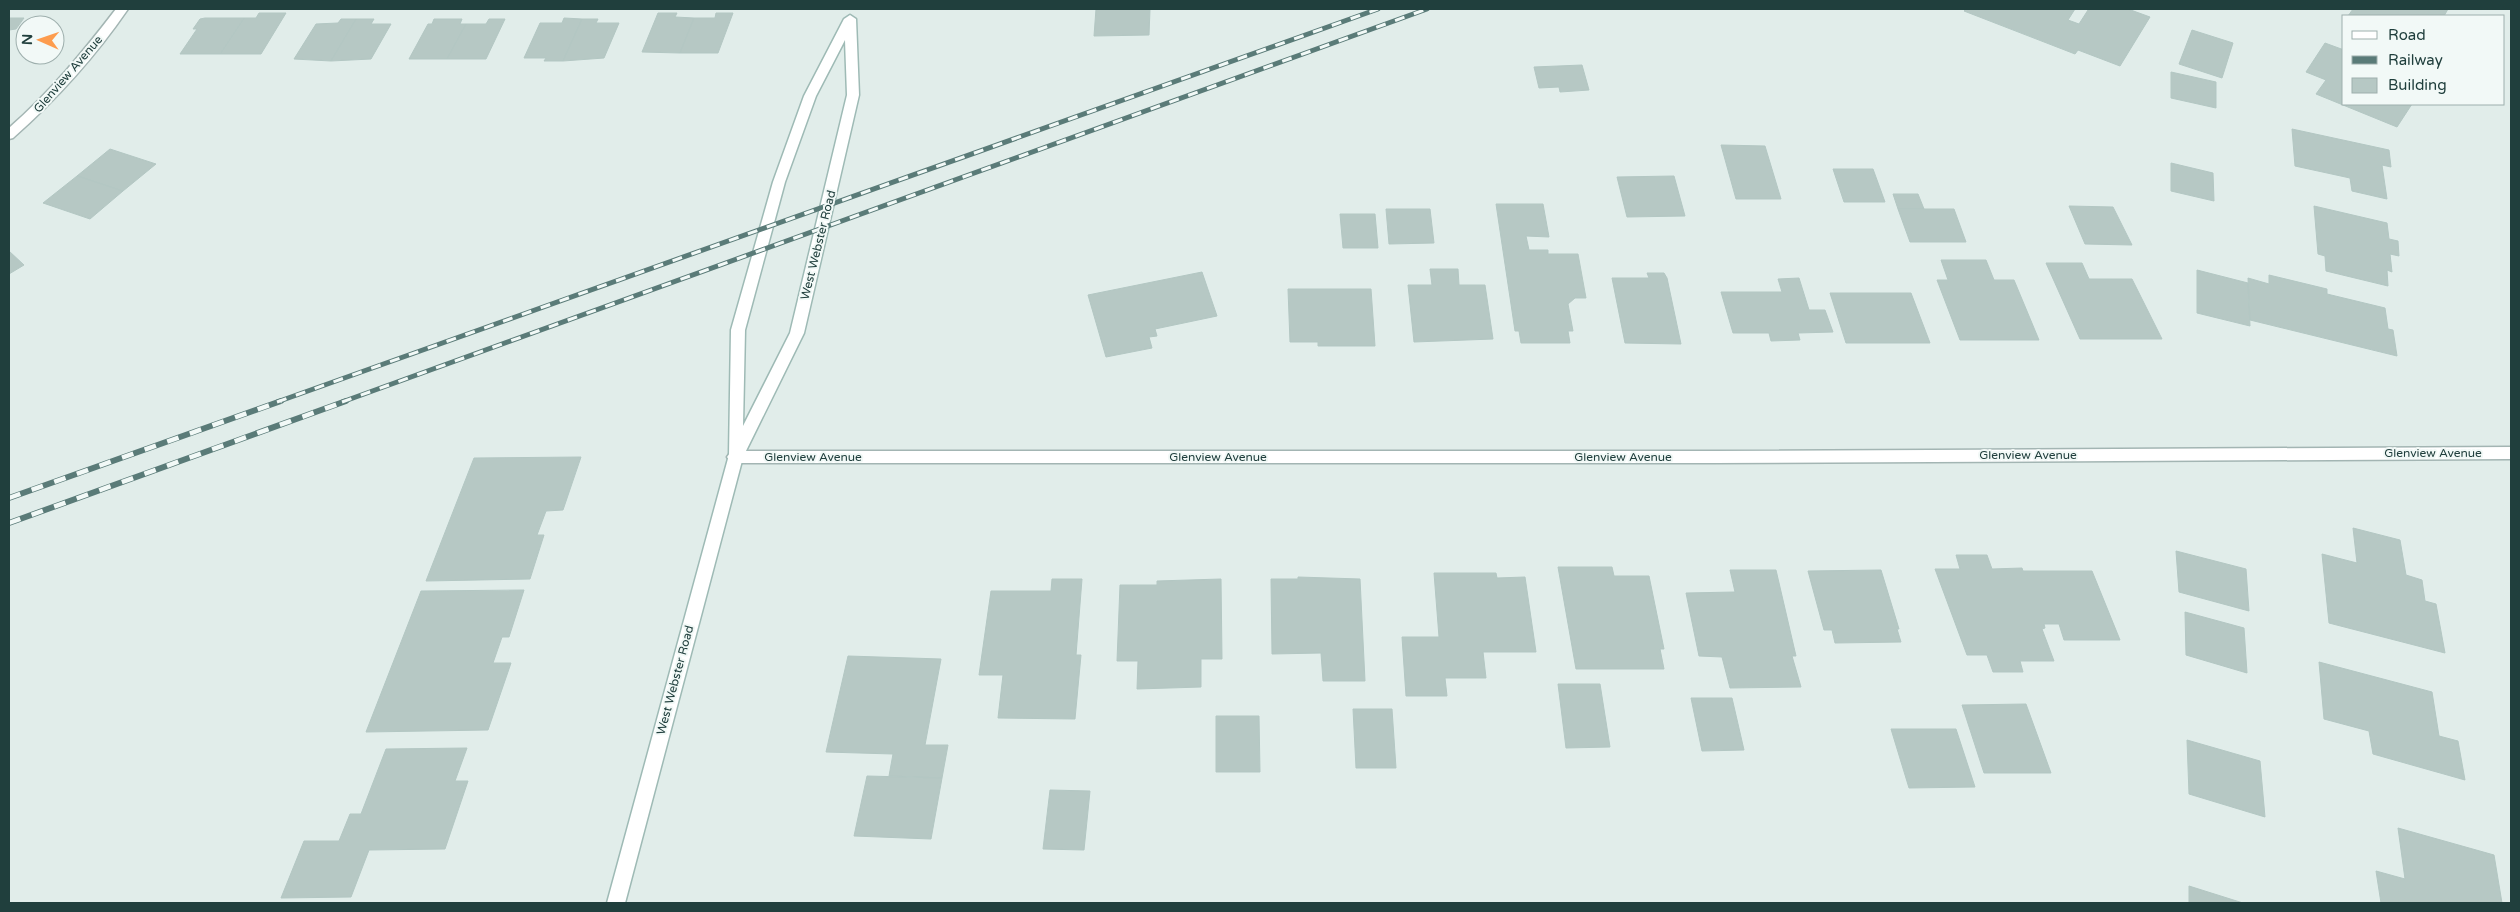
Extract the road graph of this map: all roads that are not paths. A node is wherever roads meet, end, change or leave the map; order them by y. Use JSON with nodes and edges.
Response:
{"nodes":[{"id":1,"x":122,"y":9,"type":"edge"},
{"id":2,"x":851,"y":14,"type":"edge"},
{"id":3,"x":9,"y":135,"type":"edge"},
{"id":4,"x":2511,"y":453,"type":"edge"},
{"id":5,"x":734,"y":457,"type":"junction"},
{"id":6,"x":616,"y":903,"type":"edge"}],
"edges":[{"from":1,"to":3,"type":"street","name":"Glenview Avenue"},
{"from":2,"to":5,"type":"street","name":"West Webster Road"},
{"from":2,"to":5,"type":"street","name":"West Webster Road"},
{"from":4,"to":5,"type":"street","name":"Glenview Avenue"},
{"from":5,"to":6,"type":"street","name":"West Webster Road"}]}
